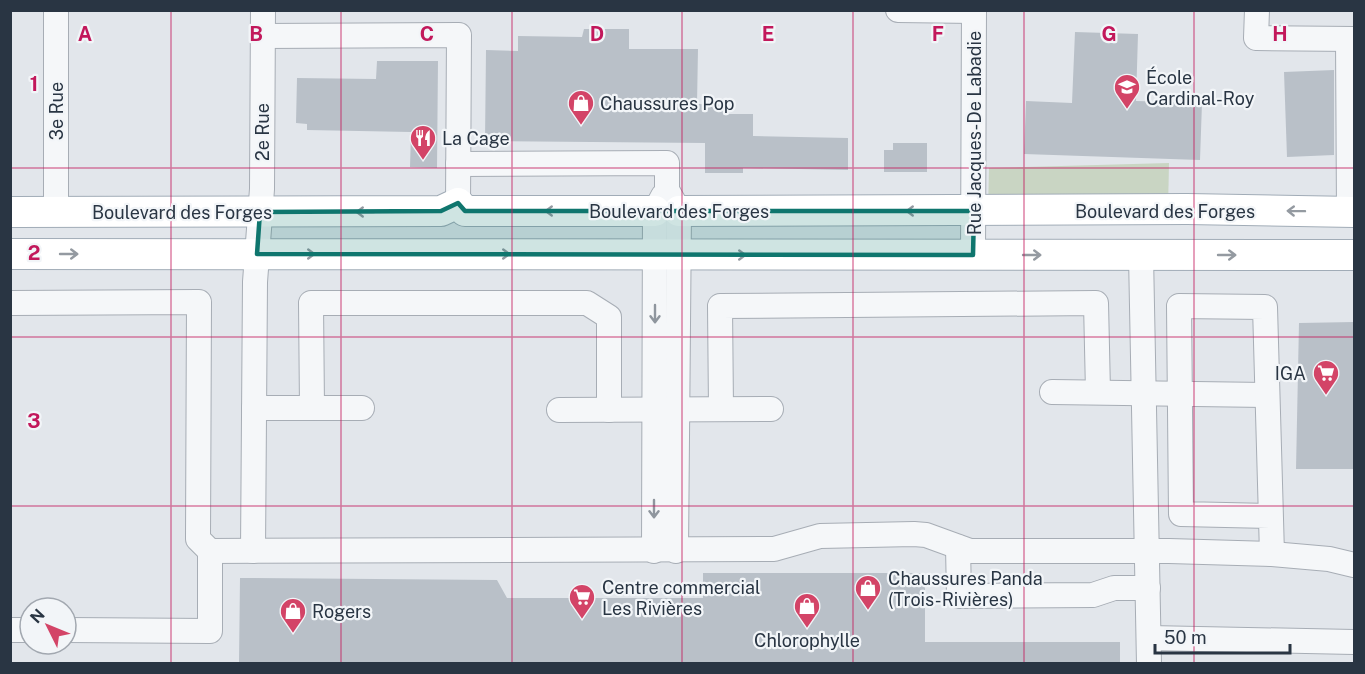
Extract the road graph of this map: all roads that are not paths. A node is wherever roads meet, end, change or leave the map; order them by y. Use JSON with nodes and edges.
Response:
{"nodes":[{"id":1,"x":56,"y":10,"type":"edge"},
{"id":2,"x":263,"y":10,"type":"edge"},
{"id":3,"x":898,"y":10,"type":"edge"},
{"id":4,"x":1257,"y":10,"type":"edge"},
{"id":5,"x":974,"y":11,"type":"edge"},
{"id":6,"x":262,"y":36,"type":"junction"},
{"id":7,"x":1351,"y":39,"type":"edge"},
{"id":8,"x":458,"y":164,"type":"junction"},
{"id":9,"x":458,"y":203,"type":"junction"},
{"id":10,"x":667,"y":204,"type":"junction"},
{"id":11,"x":974,"y":211,"type":"junction"},
{"id":12,"x":10,"y":212,"type":"edge"},
{"id":13,"x":56,"y":212,"type":"junction"},
{"id":14,"x":260,"y":212,"type":"junction"},
{"id":15,"x":1352,"y":212,"type":"edge"},
{"id":16,"x":10,"y":254,"type":"edge"},
{"id":17,"x":257,"y":254,"type":"junction"},
{"id":18,"x":667,"y":255,"type":"junction"},
{"id":19,"x":973,"y":255,"type":"junction"},
{"id":20,"x":1141,"y":255,"type":"junction"},
{"id":21,"x":1354,"y":255,"type":"edge"},
{"id":22,"x":10,"y":303,"type":"edge"},
{"id":23,"x":1052,"y":392,"type":"dead end"},
{"id":24,"x":1098,"y":392,"type":"junction"},
{"id":25,"x":1143,"y":393,"type":"junction"},
{"id":26,"x":1180,"y":395,"type":"junction"},
{"id":27,"x":1266,"y":395,"type":"junction"},
{"id":28,"x":254,"y":408,"type":"junction"},
{"id":29,"x":312,"y":408,"type":"junction"},
{"id":30,"x":362,"y":408,"type":"dead end"},
{"id":31,"x":721,"y":409,"type":"junction"},
{"id":32,"x":771,"y":409,"type":"dead end"},
{"id":33,"x":559,"y":410,"type":"dead end"},
{"id":34,"x":609,"y":410,"type":"junction"},
{"id":35,"x":666,"y":410,"type":"junction"},
{"id":36,"x":1270,"y":516,"type":"junction"},
{"id":37,"x":958,"y":547,"type":"junction"},
{"id":38,"x":253,"y":551,"type":"junction"},
{"id":39,"x":665,"y":551,"type":"junction"},
{"id":40,"x":1146,"y":551,"type":"junction"},
{"id":41,"x":210,"y":552,"type":"junction"},
{"id":42,"x":1272,"y":554,"type":"junction"},
{"id":43,"x":1354,"y":565,"type":"edge"},
{"id":44,"x":1148,"y":588,"type":"junction"},
{"id":45,"x":78,"y":630,"type":"edge"},
{"id":46,"x":1149,"y":638,"type":"junction"},
{"id":47,"x":1354,"y":642,"type":"edge"},
{"id":48,"x":1149,"y":663,"type":"edge"}],
"edges":[{"from":1,"to":13,"type":"street","name":"3e Rue"},
{"from":2,"to":6,"type":"street","name":"2e Rue"},
{"from":3,"to":5,"type":"street"},
{"from":4,"to":7,"type":"street"},
{"from":5,"to":11,"type":"street","name":"Rue Jacques-De Labadie"},
{"from":6,"to":8,"type":"street"},
{"from":6,"to":14,"type":"street","name":"2e Rue"},
{"from":7,"to":15,"type":"street"},
{"from":8,"to":9,"type":"street"},
{"from":8,"to":10,"type":"street"},
{"from":10,"to":9,"type":"main road","name":"Boulevard des Forges","one_way":true},
{"from":9,"to":14,"type":"main road","name":"Boulevard des Forges","one_way":true},
{"from":11,"to":10,"type":"main road","name":"Boulevard des Forges","one_way":true},
{"from":10,"to":18,"type":"street"},
{"from":15,"to":11,"type":"main road","name":"Boulevard des Forges","one_way":true},
{"from":11,"to":19,"type":"street","name":"Rue Jacques-De Labadie"},
{"from":12,"to":13,"type":"main road","name":"Boulevard des Forges"},
{"from":13,"to":14,"type":"main road","name":"Boulevard des Forges"},
{"from":14,"to":17,"type":"street","name":"2e Rue"},
{"from":16,"to":17,"type":"main road","one_way":true},
{"from":17,"to":18,"type":"main road","one_way":true},
{"from":17,"to":28,"type":"street","name":"2e Rue"},
{"from":18,"to":19,"type":"main road","one_way":true},
{"from":18,"to":35,"type":"street"},
{"from":19,"to":20,"type":"main road","one_way":true},
{"from":20,"to":21,"type":"main road","one_way":true},
{"from":20,"to":25,"type":"street"},
{"from":22,"to":41,"type":"street"},
{"from":23,"to":24,"type":"street"},
{"from":24,"to":25,"type":"street"},
{"from":24,"to":31,"type":"street"},
{"from":25,"to":26,"type":"street"},
{"from":25,"to":40,"type":"street"},
{"from":26,"to":27,"type":"street"},
{"from":26,"to":27,"type":"street"},
{"from":26,"to":36,"type":"street"},
{"from":27,"to":36,"type":"street"},
{"from":28,"to":29,"type":"street"},
{"from":28,"to":38,"type":"street","name":"2e Rue"},
{"from":29,"to":30,"type":"street"},
{"from":29,"to":34,"type":"street"},
{"from":31,"to":32,"type":"street"},
{"from":31,"to":35,"type":"street"},
{"from":33,"to":34,"type":"street"},
{"from":34,"to":35,"type":"street"},
{"from":35,"to":39,"type":"street"},
{"from":36,"to":42,"type":"street"},
{"from":37,"to":39,"type":"street"},
{"from":37,"to":40,"type":"street"},
{"from":37,"to":44,"type":"street"},
{"from":38,"to":39,"type":"street"},
{"from":38,"to":41,"type":"street"},
{"from":40,"to":42,"type":"street"},
{"from":40,"to":44,"type":"street"},
{"from":41,"to":45,"type":"street"},
{"from":42,"to":43,"type":"street"},
{"from":44,"to":46,"type":"street"},
{"from":46,"to":47,"type":"street"},
{"from":46,"to":48,"type":"street"}]}
